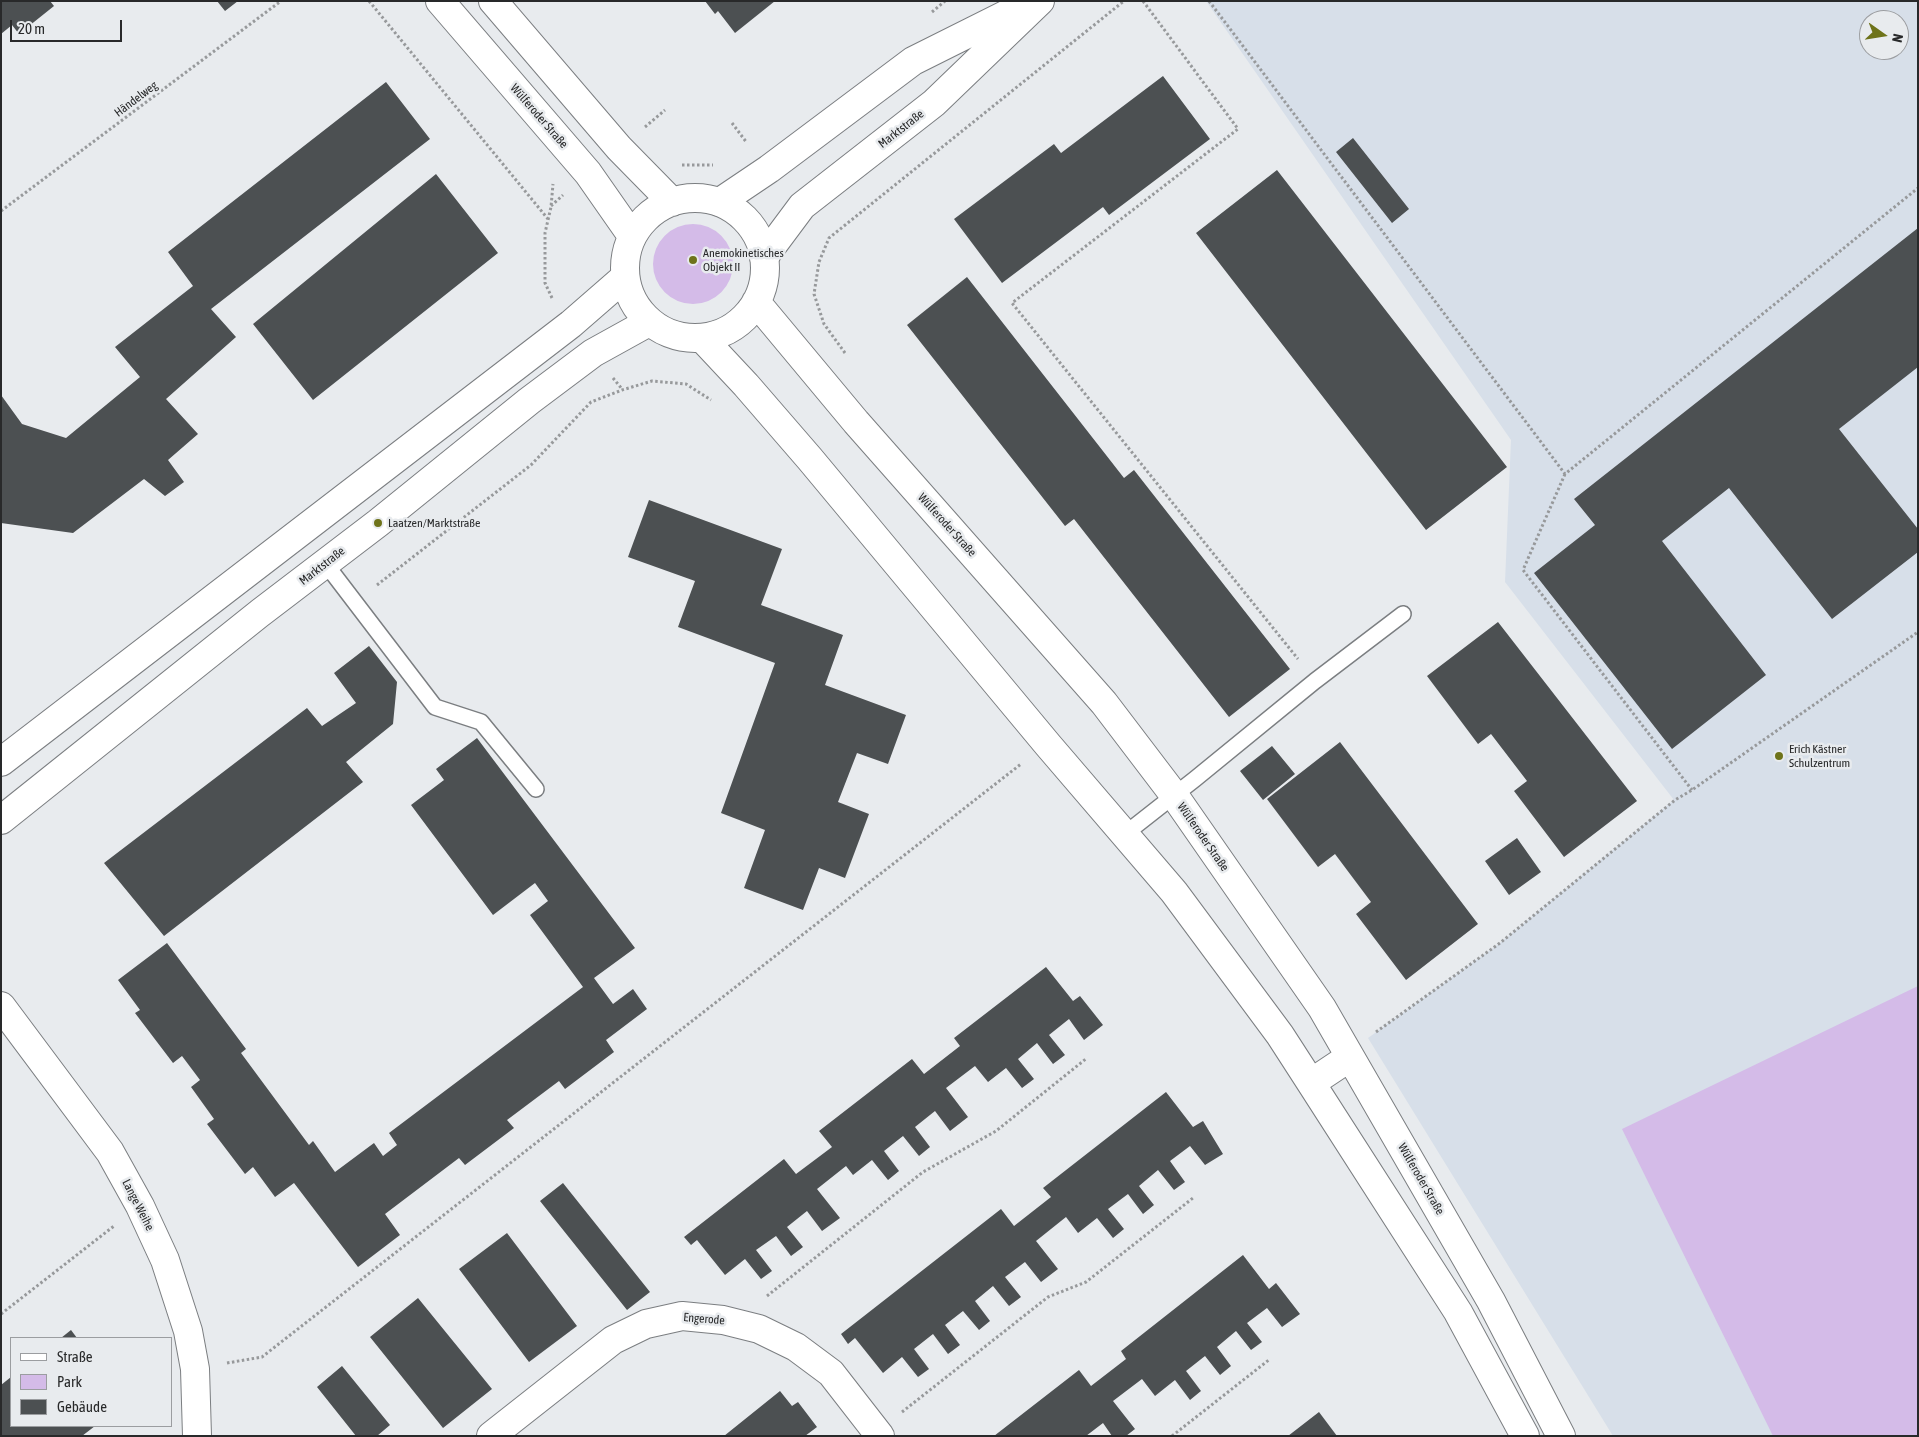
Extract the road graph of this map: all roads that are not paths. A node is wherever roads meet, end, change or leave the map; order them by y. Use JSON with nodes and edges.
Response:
{"nodes":[{"id":1,"x":440,"y":1,"type":"edge"},
{"id":2,"x":492,"y":1,"type":"edge"},
{"id":3,"x":1033,"y":1,"type":"edge"},
{"id":4,"x":1040,"y":1,"type":"edge"},
{"id":5,"x":672,"y":202,"type":"junction"},
{"id":6,"x":720,"y":202,"type":"junction"},
{"id":7,"x":632,"y":236,"type":"junction"},
{"id":8,"x":764,"y":257,"type":"junction"},
{"id":9,"x":625,"y":277,"type":"junction"},
{"id":10,"x":756,"y":302,"type":"junction"},
{"id":11,"x":649,"y":322,"type":"junction"},
{"id":12,"x":702,"y":338,"type":"junction"},
{"id":13,"x":325,"y":563,"type":"junction"},
{"id":14,"x":1403,"y":614,"type":"dead end"},
{"id":15,"x":1,"y":762,"type":"edge"},
{"id":16,"x":536,"y":789,"type":"dead end"},
{"id":17,"x":1174,"y":795,"type":"junction"},
{"id":18,"x":1,"y":820,"type":"edge"},
{"id":19,"x":1125,"y":834,"type":"junction"},
{"id":20,"x":1,"y":1006,"type":"edge"},
{"id":21,"x":1350,"y":1057,"type":"junction"},
{"id":22,"x":1311,"y":1083,"type":"junction"},
{"id":23,"x":879,"y":1434,"type":"edge"},
{"id":24,"x":197,"y":1436,"type":"edge"},
{"id":25,"x":491,"y":1436,"type":"edge"},
{"id":26,"x":1525,"y":1436,"type":"edge"},
{"id":27,"x":1561,"y":1436,"type":"edge"}],
"edges":[{"from":1,"to":7,"type":"street","name":"Wülferoder Straße"},
{"from":2,"to":5,"type":"street"},
{"from":3,"to":6,"type":"street"},
{"from":4,"to":8,"type":"street","name":"Marktstraße"},
{"from":5,"to":6,"type":"street"},
{"from":5,"to":7,"type":"street"},
{"from":6,"to":8,"type":"street"},
{"from":7,"to":9,"type":"street"},
{"from":8,"to":10,"type":"street"},
{"from":9,"to":11,"type":"street"},
{"from":9,"to":15,"type":"street"},
{"from":10,"to":12,"type":"street"},
{"from":10,"to":17,"type":"street","name":"Wülferoder Straße"},
{"from":11,"to":12,"type":"street"},
{"from":11,"to":13,"type":"street","name":"Marktstraße"},
{"from":12,"to":19,"type":"street"},
{"from":13,"to":16,"type":"lane"},
{"from":13,"to":18,"type":"street","name":"Marktstraße"},
{"from":14,"to":17,"type":"lane"},
{"from":17,"to":19,"type":"lane"},
{"from":17,"to":21,"type":"street","name":"Wülferoder Straße"},
{"from":19,"to":22,"type":"street"},
{"from":20,"to":24,"type":"street","name":"Lange Weihe"},
{"from":21,"to":22,"type":"street"},
{"from":21,"to":27,"type":"street","name":"Wülferoder Straße"},
{"from":22,"to":26,"type":"street"},
{"from":23,"to":25,"type":"street","name":"Engerode"}]}
